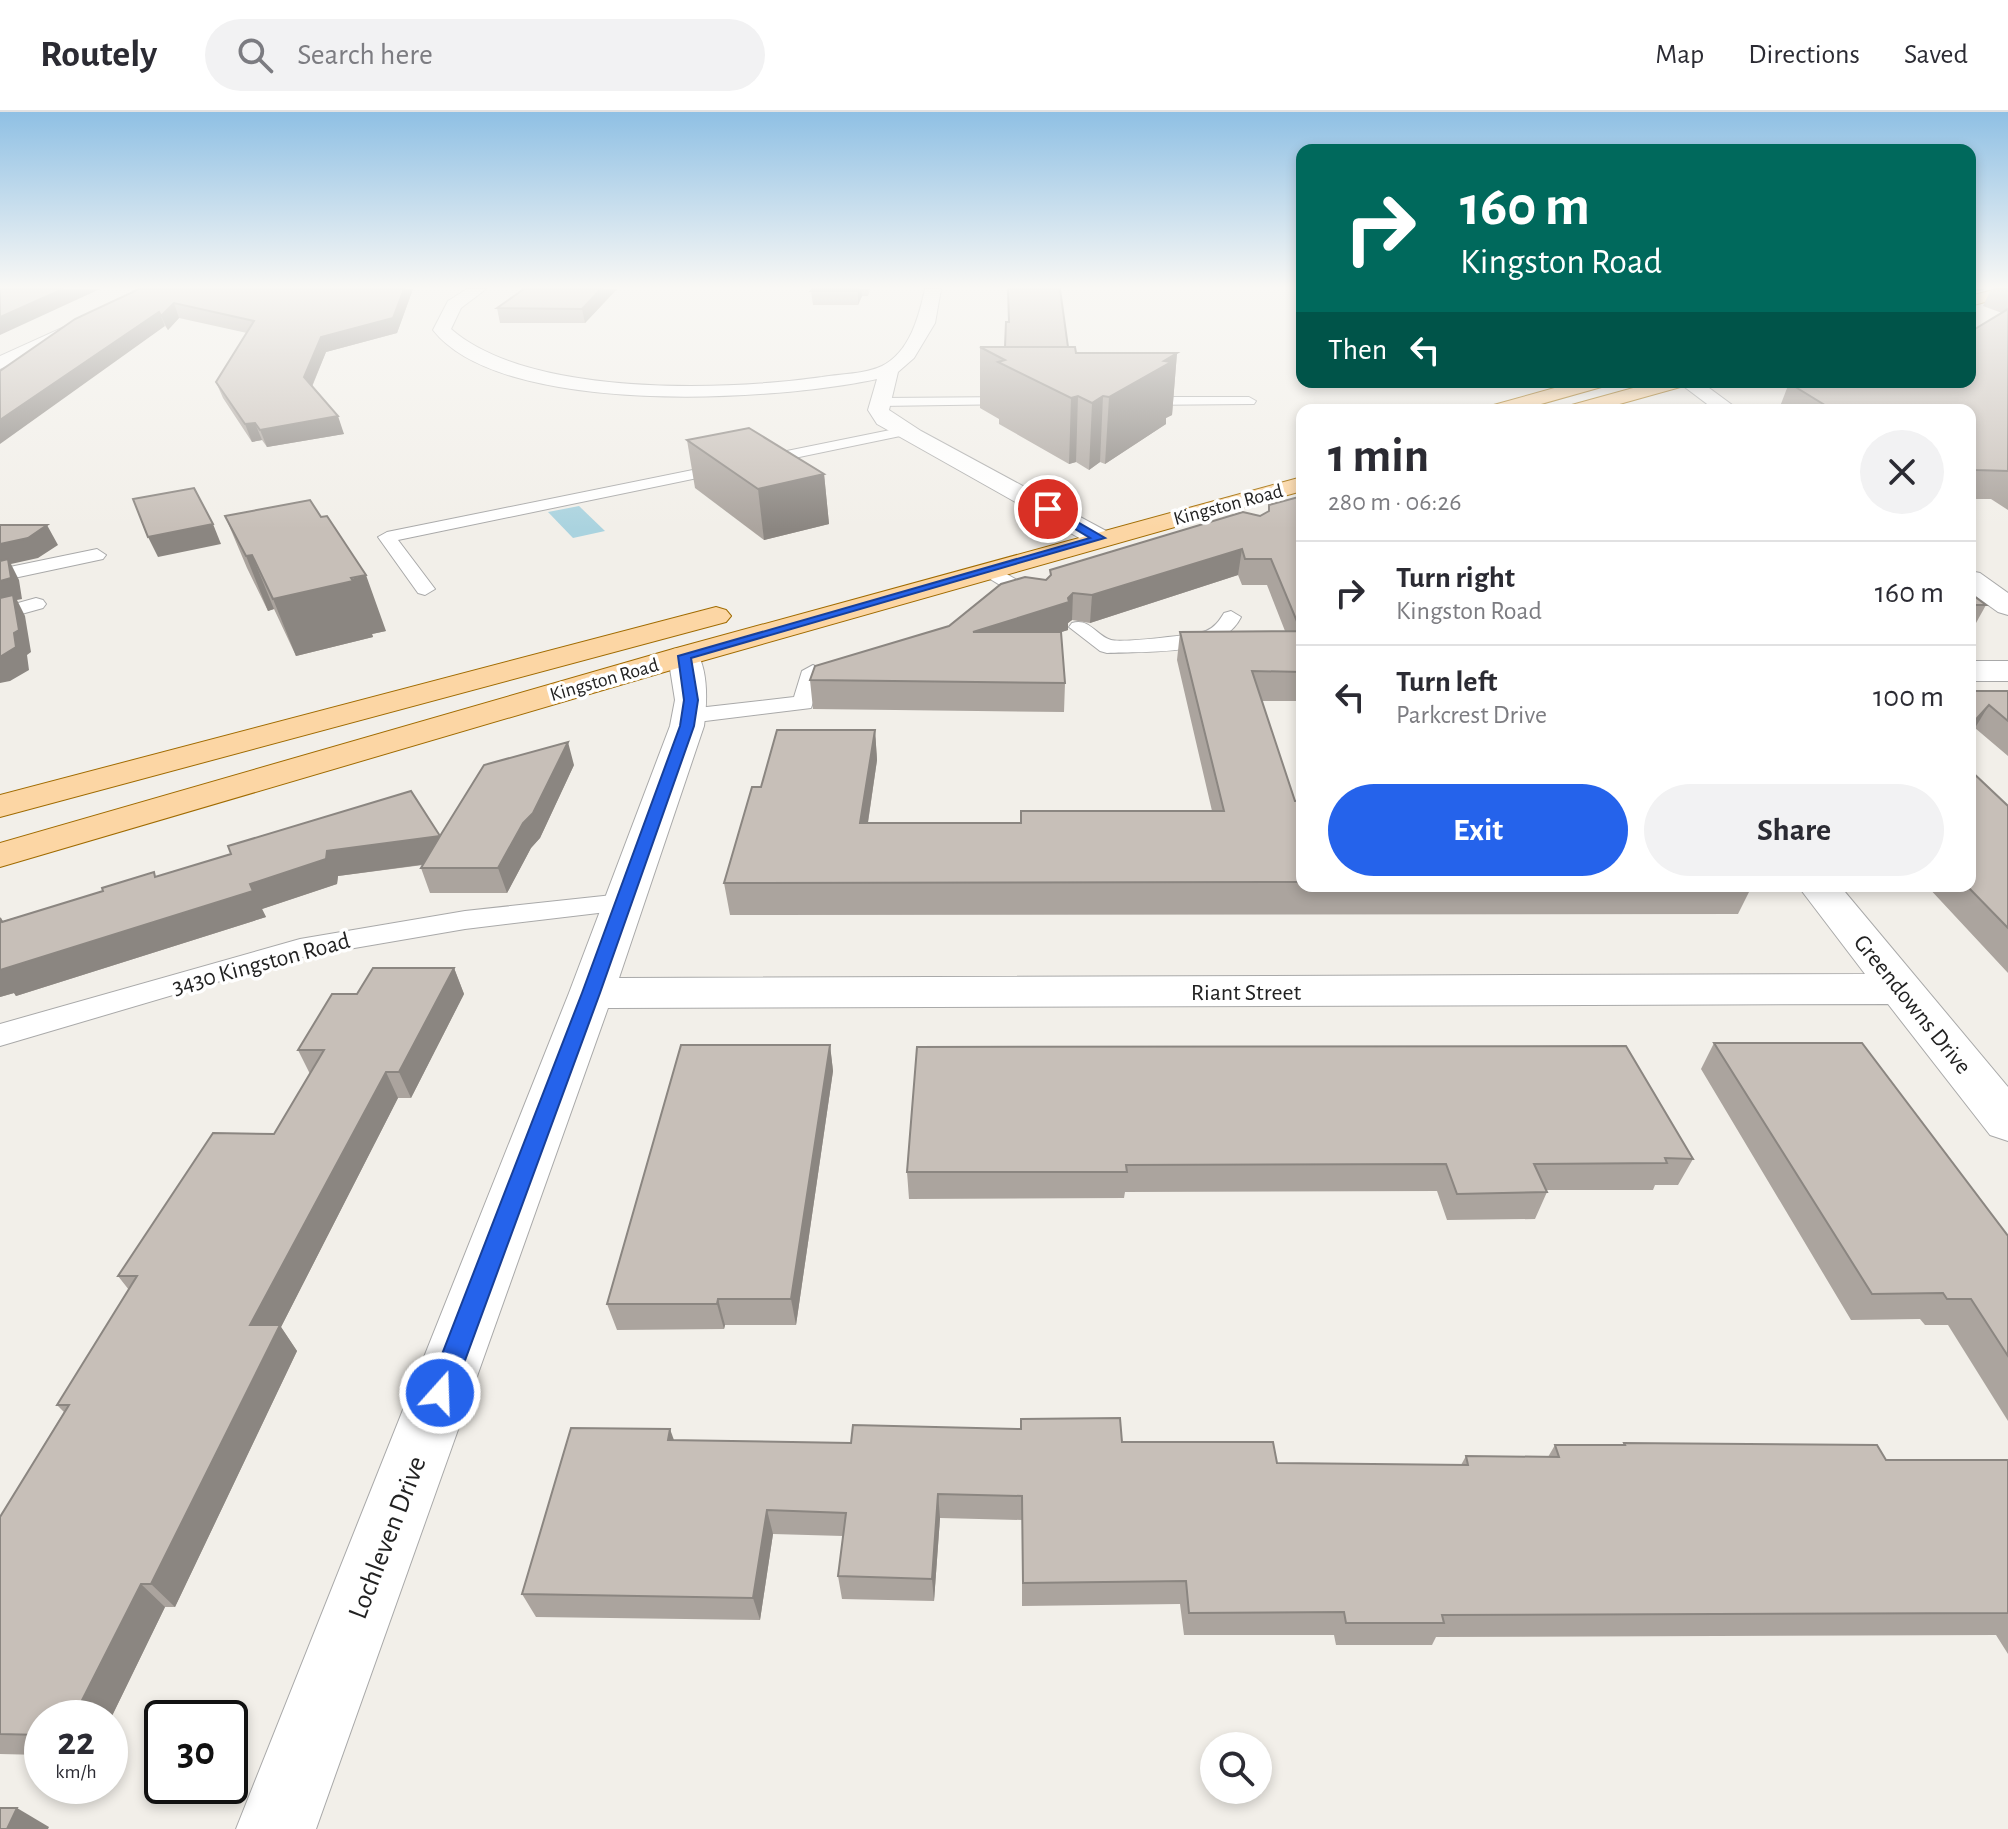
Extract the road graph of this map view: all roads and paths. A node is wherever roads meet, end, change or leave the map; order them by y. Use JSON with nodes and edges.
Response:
{"nodes":[{"id":1,"x":517,"y":369,"type":"edge"},
{"id":2,"x":889,"y":370,"type":"joint"},
{"id":3,"x":1576,"y":388,"type":"edge"},
{"id":4,"x":1655,"y":388,"type":"edge"},
{"id":5,"x":1697,"y":388,"type":"edge"},
{"id":6,"x":735,"y":390,"type":"junction"},
{"id":7,"x":1034,"y":401,"type":"edge"},
{"id":8,"x":1126,"y":401,"type":"edge"},
{"id":9,"x":1249,"y":401,"type":"dead end"},
{"id":10,"x":1519,"y":404,"type":"edge"},
{"id":11,"x":1597,"y":404,"type":"edge"},
{"id":12,"x":1720,"y":404,"type":"edge"},
{"id":13,"x":879,"y":406,"type":"junction"},
{"id":14,"x":905,"y":431,"type":"junction"},
{"id":15,"x":1296,"y":464,"type":"edge"},
{"id":16,"x":1296,"y":485,"type":"edge"},
{"id":17,"x":1168,"y":496,"type":"dead end"},
{"id":18,"x":1201,"y":500,"type":"junction"},
{"id":19,"x":1069,"y":521,"type":"junction"},
{"id":20,"x":1235,"y":523,"type":"edge"},
{"id":21,"x":1100,"y":525,"type":"junction"},
{"id":22,"x":97,"y":555,"type":"dead end"},
{"id":23,"x":989,"y":570,"type":"junction"},
{"id":24,"x":0,"y":575,"type":"edge"},
{"id":25,"x":1976,"y":583,"type":"edge"},
{"id":26,"x":425,"y":589,"type":"dead end"},
{"id":27,"x":1038,"y":600,"type":"edge"},
{"id":28,"x":36,"y":604,"type":"dead end"},
{"id":29,"x":2008,"y":606,"type":"edge"},
{"id":30,"x":0,"y":614,"type":"edge"},
{"id":31,"x":1231,"y":617,"type":"dead end"},
{"id":32,"x":1079,"y":627,"type":"dead end"},
{"id":33,"x":684,"y":656,"type":"junction"},
{"id":34,"x":813,"y":671,"type":"edge"},
{"id":35,"x":1976,"y":671,"type":"edge"},
{"id":36,"x":2008,"y":671,"type":"edge"},
{"id":37,"x":689,"y":716,"type":"junction"},
{"id":38,"x":0,"y":806,"type":"edge"},
{"id":39,"x":0,"y":855,"type":"edge"},
{"id":40,"x":1823,"y":892,"type":"edge"},
{"id":41,"x":622,"y":903,"type":"junction"},
{"id":42,"x":1901,"y":989,"type":"junction"},
{"id":43,"x":591,"y":993,"type":"junction"},
{"id":44,"x":0,"y":1035,"type":"edge"},
{"id":45,"x":2008,"y":1122,"type":"edge"},
{"id":46,"x":276,"y":1829,"type":"edge"}],
"edges":[{"from":1,"to":6,"type":"street"},
{"from":2,"to":6,"type":"street"},
{"from":2,"to":13,"type":"street"},
{"from":3,"to":10,"type":"main road"},
{"from":4,"to":11,"type":"main road"},
{"from":5,"to":12,"type":"street"},
{"from":6,"to":13,"type":"street"},
{"from":7,"to":13,"type":"lane"},
{"from":8,"to":9,"type":"lane"},
{"from":13,"to":14,"type":"street"},
{"from":14,"to":19,"type":"street"},
{"from":14,"to":26,"type":"lane"},
{"from":15,"to":18,"type":"main road","name":"Kingston Road"},
{"from":16,"to":18,"type":"main road","name":"Kingston Road"},
{"from":17,"to":18,"type":"main road","name":"Kingston Road"},
{"from":18,"to":20,"type":"lane"},
{"from":18,"to":21,"type":"main road","name":"Kingston Road"},
{"from":19,"to":21,"type":"street"},
{"from":19,"to":38,"type":"main road","name":"Kingston Road"},
{"from":21,"to":23,"type":"main road","name":"Kingston Road"},
{"from":22,"to":24,"type":"lane"},
{"from":23,"to":27,"type":"lane"},
{"from":23,"to":33,"type":"main road","name":"Kingston Road"},
{"from":25,"to":29,"type":"street"},
{"from":28,"to":30,"type":"lane"},
{"from":31,"to":32,"type":"lane"},
{"from":33,"to":37,"type":"street","name":"Lochleven Drive"},
{"from":33,"to":39,"type":"main road","name":"Kingston Road"},
{"from":34,"to":37,"type":"lane"},
{"from":35,"to":36,"type":"street"},
{"from":37,"to":41,"type":"street","name":"Lochleven Drive"},
{"from":40,"to":42,"type":"street","name":"Greendowns Drive"},
{"from":41,"to":43,"type":"street","name":"Lochleven Drive"},
{"from":41,"to":44,"type":"lane","name":"3430 Kingston Road"},
{"from":42,"to":43,"type":"street","name":"Riant Street"},
{"from":42,"to":45,"type":"street","name":"Greendowns Drive"},
{"from":43,"to":46,"type":"street","name":"Lochleven Drive"}]}
